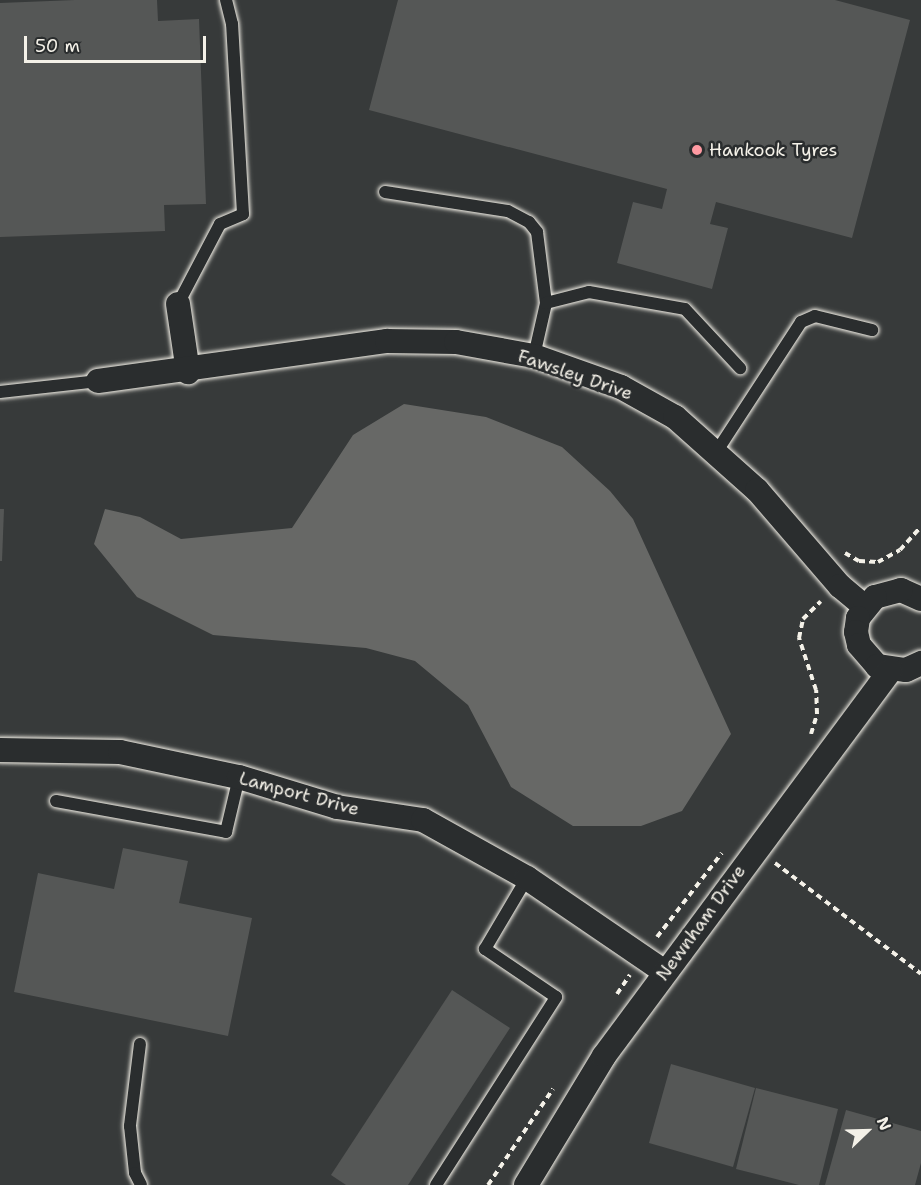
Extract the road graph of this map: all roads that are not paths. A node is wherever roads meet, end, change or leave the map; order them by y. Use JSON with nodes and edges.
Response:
{"nodes":[{"id":1,"x":225,"y":0,"type":"edge"},
{"id":2,"x":385,"y":192,"type":"dead end"},
{"id":3,"x":546,"y":303,"type":"junction"},
{"id":4,"x":178,"y":304,"type":"joint"},
{"id":5,"x":872,"y":330,"type":"dead end"},
{"id":6,"x":534,"y":356,"type":"junction"},
{"id":7,"x":740,"y":368,"type":"dead end"},
{"id":8,"x":188,"y":372,"type":"junction"},
{"id":9,"x":98,"y":381,"type":"joint"},
{"id":10,"x":0,"y":392,"type":"edge"},
{"id":11,"x":717,"y":451,"type":"junction"},
{"id":12,"x":919,"y":590,"type":"edge"},
{"id":13,"x":864,"y":606,"type":"junction"},
{"id":14,"x":921,"y":663,"type":"edge"},
{"id":15,"x":890,"y":670,"type":"junction"},
{"id":16,"x":0,"y":750,"type":"edge"},
{"id":17,"x":239,"y":777,"type":"junction"},
{"id":18,"x":56,"y":801,"type":"dead end"},
{"id":19,"x":527,"y":878,"type":"junction"},
{"id":20,"x":665,"y":972,"type":"junction"},
{"id":21,"x":140,"y":1044,"type":"dead end"},
{"id":22,"x":141,"y":1185,"type":"edge"},
{"id":23,"x":436,"y":1185,"type":"edge"},
{"id":24,"x":526,"y":1185,"type":"edge"}],
"edges":[{"from":1,"to":4,"type":"lane"},
{"from":2,"to":3,"type":"lane"},
{"from":3,"to":6,"type":"lane"},
{"from":3,"to":7,"type":"lane"},
{"from":4,"to":8,"type":"street"},
{"from":5,"to":11,"type":"lane"},
{"from":6,"to":8,"type":"street","name":"Fawsley Drive"},
{"from":6,"to":11,"type":"street","name":"Fawsley Drive"},
{"from":8,"to":9,"type":"street","name":"Fawsley Drive"},
{"from":9,"to":10,"type":"lane"},
{"from":11,"to":13,"type":"street","name":"Fawsley Drive"},
{"from":12,"to":13,"type":"street"},
{"from":13,"to":15,"type":"street"},
{"from":14,"to":15,"type":"street"},
{"from":15,"to":20,"type":"street","name":"Newnham Drive"},
{"from":16,"to":17,"type":"street","name":"Lamport Drive"},
{"from":17,"to":18,"type":"lane"},
{"from":17,"to":19,"type":"street","name":"Lamport Drive"},
{"from":19,"to":20,"type":"street","name":"Lamport Drive"},
{"from":19,"to":23,"type":"lane"},
{"from":20,"to":24,"type":"street","name":"Newnham Drive"},
{"from":21,"to":22,"type":"lane"}]}
